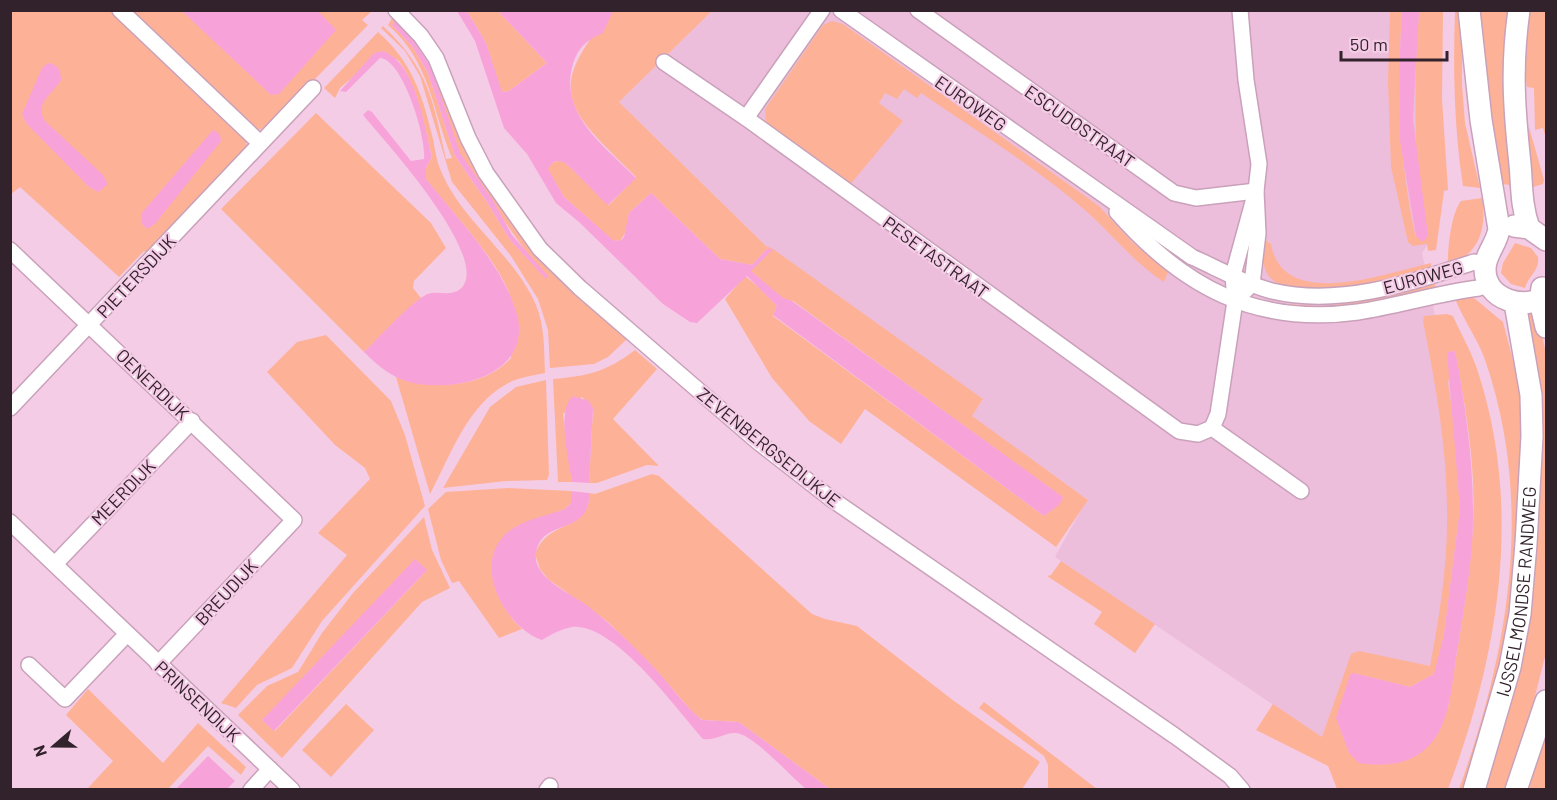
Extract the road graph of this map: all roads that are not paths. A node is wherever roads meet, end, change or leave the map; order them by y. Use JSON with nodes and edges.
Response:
{"nodes":[{"id":1,"x":120,"y":10,"type":"edge"},
{"id":2,"x":396,"y":10,"type":"edge"},
{"id":3,"x":822,"y":10,"type":"edge"},
{"id":4,"x":841,"y":10,"type":"edge"},
{"id":5,"x":918,"y":10,"type":"edge"},
{"id":6,"x":1240,"y":10,"type":"edge"},
{"id":7,"x":1469,"y":10,"type":"edge"},
{"id":8,"x":1519,"y":10,"type":"edge"},
{"id":9,"x":664,"y":62,"type":"dead end"},
{"id":10,"x":313,"y":88,"type":"dead end"},
{"id":11,"x":746,"y":118,"type":"junction"},
{"id":12,"x":260,"y":143,"type":"junction"},
{"id":13,"x":1256,"y":191,"type":"junction"},
{"id":14,"x":1101,"y":195,"type":"junction"},
{"id":15,"x":1538,"y":224,"type":"edge"},
{"id":16,"x":1495,"y":232,"type":"junction"},
{"id":17,"x":1546,"y":240,"type":"edge"},
{"id":18,"x":10,"y":250,"type":"edge"},
{"id":19,"x":1474,"y":262,"type":"junction"},
{"id":20,"x":1233,"y":275,"type":"junction"},
{"id":21,"x":1252,"y":284,"type":"junction"},
{"id":22,"x":1484,"y":287,"type":"junction"},
{"id":23,"x":1544,"y":293,"type":"edge"},
{"id":24,"x":1235,"y":301,"type":"junction"},
{"id":25,"x":1509,"y":307,"type":"junction"},
{"id":26,"x":90,"y":324,"type":"junction"},
{"id":27,"x":1546,"y":327,"type":"edge"},
{"id":28,"x":10,"y":408,"type":"edge"},
{"id":29,"x":192,"y":421,"type":"junction"},
{"id":30,"x":1212,"y":428,"type":"junction"},
{"id":31,"x":1301,"y":491,"type":"dead end"},
{"id":32,"x":294,"y":520,"type":"joint"},
{"id":33,"x":10,"y":522,"type":"edge"},
{"id":34,"x":55,"y":564,"type":"junction"},
{"id":35,"x":127,"y":634,"type":"junction"},
{"id":36,"x":158,"y":664,"type":"junction"},
{"id":37,"x":29,"y":665,"type":"dead end"},
{"id":38,"x":1546,"y":701,"type":"edge"},
{"id":39,"x":270,"y":769,"type":"junction"},
{"id":40,"x":251,"y":789,"type":"edge"},
{"id":41,"x":292,"y":789,"type":"edge"},
{"id":42,"x":1242,"y":789,"type":"edge"},
{"id":43,"x":1474,"y":789,"type":"edge"},
{"id":44,"x":1516,"y":789,"type":"edge"}],
"edges":[{"from":1,"to":12,"type":"street"},
{"from":2,"to":42,"type":"street","name":"ZEVENBERGSEDIJKJE"},
{"from":3,"to":11,"type":"street"},
{"from":4,"to":14,"type":"street","name":"EUROWEG"},
{"from":5,"to":13,"type":"street","name":"ESCUDOSTRAAT"},
{"from":6,"to":13,"type":"street"},
{"from":7,"to":16,"type":"main road"},
{"from":8,"to":15,"type":"main road"},
{"from":9,"to":11,"type":"street","name":"PESETASTRAAT"},
{"from":10,"to":12,"type":"street","name":"PIETERSDIJK"},
{"from":11,"to":30,"type":"street","name":"PESETASTRAAT"},
{"from":12,"to":26,"type":"street","name":"PIETERSDIJK"},
{"from":13,"to":20,"type":"street"},
{"from":13,"to":21,"type":"street"},
{"from":14,"to":20,"type":"street","name":"EUROWEG"},
{"from":14,"to":24,"type":"street","name":"EUROWEG"},
{"from":15,"to":16,"type":"main road"},
{"from":15,"to":17,"type":"main road"},
{"from":16,"to":19,"type":"main road"},
{"from":16,"to":22,"type":"main road"},
{"from":18,"to":26,"type":"street","name":"OENERDIJK"},
{"from":19,"to":21,"type":"street","name":"EUROWEG"},
{"from":19,"to":22,"type":"main road"},
{"from":20,"to":21,"type":"street","name":"EUROWEG"},
{"from":20,"to":24,"type":"street"},
{"from":21,"to":24,"type":"street"},
{"from":22,"to":24,"type":"street","name":"EUROWEG"},
{"from":22,"to":25,"type":"main road"},
{"from":23,"to":25,"type":"main road"},
{"from":23,"to":27,"type":"main road"},
{"from":24,"to":30,"type":"street"},
{"from":25,"to":43,"type":"main road","name":"IJSSELMONDSE RANDWEG"},
{"from":26,"to":28,"type":"street","name":"PIETERSDIJK"},
{"from":26,"to":29,"type":"street","name":"OENERDIJK"},
{"from":29,"to":32,"type":"street","name":"OENERDIJK"},
{"from":29,"to":34,"type":"street","name":"MEERDIJK"},
{"from":30,"to":31,"type":"street"},
{"from":32,"to":36,"type":"street","name":"BREUDIJK"},
{"from":33,"to":34,"type":"street","name":"PRINSENDIJK"},
{"from":34,"to":35,"type":"street","name":"PRINSENDIJK"},
{"from":35,"to":36,"type":"street","name":"PRINSENDIJK"},
{"from":35,"to":37,"type":"street"},
{"from":36,"to":39,"type":"street","name":"PRINSENDIJK"},
{"from":38,"to":44,"type":"main road"},
{"from":39,"to":40,"type":"street"},
{"from":39,"to":41,"type":"street","name":"PRINSENDIJK"}]}
